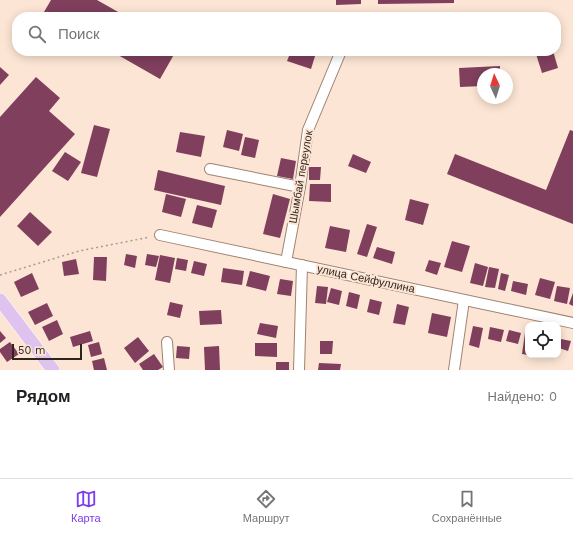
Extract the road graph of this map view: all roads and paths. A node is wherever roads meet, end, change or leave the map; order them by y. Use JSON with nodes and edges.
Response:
{"nodes":[{"id":1,"x":339,"y":56,"type":"edge"},
{"id":2,"x":210,"y":169,"type":"dead end"},
{"id":3,"x":300,"y":187,"type":"junction"},
{"id":4,"x":160,"y":235,"type":"joint"},
{"id":5,"x":286,"y":262,"type":"junction"},
{"id":6,"x":302,"y":265,"type":"junction"},
{"id":7,"x":0,"y":275,"type":"edge"},
{"id":8,"x":0,"y":300,"type":"edge"},
{"id":9,"x":464,"y":300,"type":"junction"},
{"id":10,"x":573,"y":323,"type":"edge"},
{"id":11,"x":167,"y":342,"type":"dead end"},
{"id":12,"x":53,"y":370,"type":"edge"},
{"id":13,"x":169,"y":370,"type":"edge"},
{"id":14,"x":299,"y":370,"type":"edge"},
{"id":15,"x":454,"y":370,"type":"edge"}],
"edges":[{"from":1,"to":3,"type":"street","name":"Шымбай переулок"},
{"from":2,"to":3,"type":"street"},
{"from":3,"to":5,"type":"street","name":"Шымбай переулок"},
{"from":4,"to":5,"type":"street","name":"улица Сейфуллина"},
{"from":4,"to":7,"type":"path"},
{"from":5,"to":6,"type":"street","name":"улица Сейфуллина"},
{"from":6,"to":9,"type":"street","name":"улица Сейфуллина"},
{"from":6,"to":14,"type":"street"},
{"from":8,"to":12,"type":"main road"},
{"from":9,"to":10,"type":"street","name":"улица Сейфуллина"},
{"from":9,"to":15,"type":"street"},
{"from":11,"to":13,"type":"street"}]}
